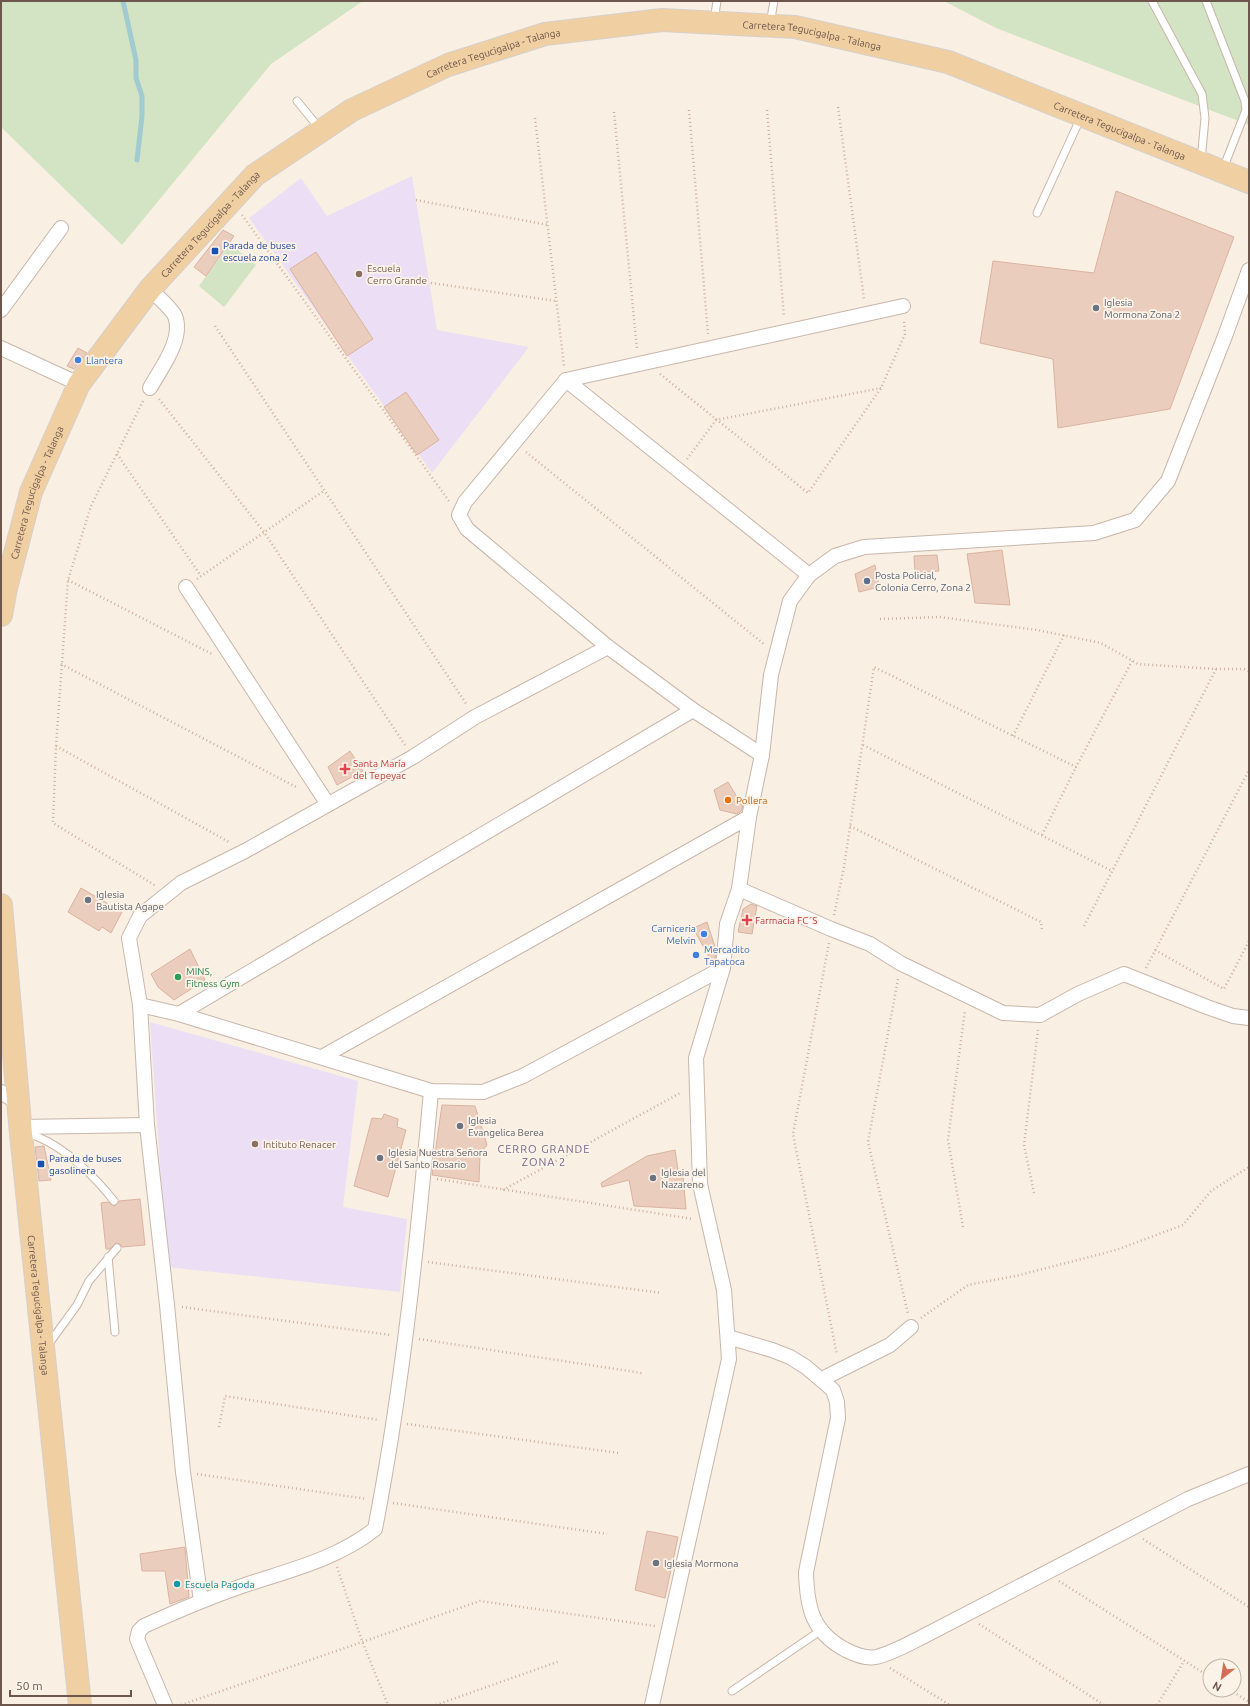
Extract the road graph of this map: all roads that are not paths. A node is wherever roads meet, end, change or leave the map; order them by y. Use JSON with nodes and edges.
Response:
{"nodes":[{"id":1,"x":717,"y":1,"type":"edge"},
{"id":2,"x":774,"y":1,"type":"edge"},
{"id":3,"x":1152,"y":1,"type":"edge"},
{"id":4,"x":1206,"y":1,"type":"edge"},
{"id":5,"x":713,"y":23,"type":"junction"},
{"id":6,"x":769,"y":26,"type":"junction"},
{"id":7,"x":297,"y":101,"type":"dead end"},
{"id":8,"x":1082,"y":115,"type":"junction"},
{"id":9,"x":321,"y":131,"type":"junction"},
{"id":10,"x":1201,"y":163,"type":"junction"},
{"id":11,"x":1222,"y":172,"type":"junction"},
{"id":12,"x":1249,"y":182,"type":"edge"},
{"id":13,"x":1037,"y":213,"type":"dead end"},
{"id":14,"x":61,"y":228,"type":"dead end"},
{"id":15,"x":1249,"y":270,"type":"edge"},
{"id":16,"x":150,"y":289,"type":"junction"},
{"id":17,"x":903,"y":306,"type":"road end"},
{"id":18,"x":1,"y":310,"type":"edge"},
{"id":19,"x":1,"y":348,"type":"edge"},
{"id":20,"x":566,"y":380,"type":"junction"},
{"id":21,"x":79,"y":384,"type":"junction"},
{"id":22,"x":150,"y":388,"type":"road end"},
{"id":23,"x":809,"y":576,"type":"junction"},
{"id":24,"x":186,"y":587,"type":"road end"},
{"id":25,"x":1,"y":615,"type":"edge"},
{"id":26,"x":608,"y":647,"type":"junction"},
{"id":27,"x":693,"y":710,"type":"junction"},
{"id":28,"x":762,"y":755,"type":"junction"},
{"id":29,"x":327,"y":803,"type":"junction"},
{"id":30,"x":749,"y":817,"type":"junction"},
{"id":31,"x":740,"y":889,"type":"junction"},
{"id":32,"x":1,"y":905,"type":"edge"},
{"id":33,"x":723,"y":968,"type":"junction"},
{"id":34,"x":140,"y":1005,"type":"junction"},
{"id":35,"x":180,"y":1014,"type":"junction"},
{"id":36,"x":1249,"y":1018,"type":"edge"},
{"id":37,"x":322,"y":1057,"type":"junction"},
{"id":38,"x":431,"y":1091,"type":"junction"},
{"id":39,"x":9,"y":1098,"type":"edge"},
{"id":40,"x":147,"y":1124,"type":"junction"},
{"id":41,"x":20,"y":1131,"type":"junction"},
{"id":42,"x":114,"y":1201,"type":"dead end"},
{"id":43,"x":117,"y":1248,"type":"dead end"},
{"id":44,"x":108,"y":1257,"type":"junction"},
{"id":45,"x":911,"y":1327,"type":"road end"},
{"id":46,"x":116,"y":1332,"type":"dead end"},
{"id":47,"x":728,"y":1337,"type":"junction"},
{"id":48,"x":42,"y":1351,"type":"junction"},
{"id":49,"x":822,"y":1379,"type":"junction"},
{"id":50,"x":1249,"y":1474,"type":"edge"},
{"id":51,"x":201,"y":1601,"type":"junction"},
{"id":52,"x":820,"y":1631,"type":"junction"},
{"id":53,"x":732,"y":1691,"type":"dead end"},
{"id":54,"x":80,"y":1705,"type":"edge"},
{"id":55,"x":165,"y":1705,"type":"edge"},
{"id":56,"x":652,"y":1705,"type":"edge"}],
"edges":[{"from":1,"to":5,"type":"lane"},
{"from":2,"to":6,"type":"lane"},
{"from":3,"to":10,"type":"lane"},
{"from":4,"to":11,"type":"lane"},
{"from":5,"to":6,"type":"main road","name":"Carretera Tegucigalpa - Talanga"},
{"from":5,"to":9,"type":"main road","name":"Carretera Tegucigalpa - Talanga"},
{"from":6,"to":8,"type":"main road","name":"Carretera Tegucigalpa - Talanga"},
{"from":7,"to":9,"type":"lane"},
{"from":8,"to":10,"type":"main road","name":"Carretera Tegucigalpa - Talanga"},
{"from":8,"to":13,"type":"lane"},
{"from":9,"to":16,"type":"main road","name":"Carretera Tegucigalpa - Talanga"},
{"from":10,"to":11,"type":"main road","name":"Carretera Tegucigalpa - Talanga"},
{"from":11,"to":12,"type":"main road","name":"Carretera Tegucigalpa - Talanga"},
{"from":14,"to":18,"type":"street"},
{"from":15,"to":23,"type":"street"},
{"from":16,"to":21,"type":"main road","name":"Carretera Tegucigalpa - Talanga"},
{"from":16,"to":22,"type":"street"},
{"from":17,"to":20,"type":"street"},
{"from":19,"to":21,"type":"street"},
{"from":20,"to":23,"type":"street"},
{"from":20,"to":26,"type":"street"},
{"from":21,"to":25,"type":"main road","name":"Carretera Tegucigalpa - Talanga"},
{"from":23,"to":28,"type":"street"},
{"from":24,"to":29,"type":"street"},
{"from":26,"to":27,"type":"street"},
{"from":26,"to":29,"type":"street"},
{"from":27,"to":28,"type":"street"},
{"from":27,"to":35,"type":"street"},
{"from":28,"to":30,"type":"street"},
{"from":29,"to":34,"type":"street"},
{"from":30,"to":31,"type":"street"},
{"from":30,"to":37,"type":"street"},
{"from":31,"to":33,"type":"street"},
{"from":31,"to":36,"type":"street"},
{"from":32,"to":39,"type":"main road","name":"Carretera Tegucigalpa - Talanga"},
{"from":33,"to":38,"type":"street"},
{"from":33,"to":47,"type":"street"},
{"from":34,"to":35,"type":"street"},
{"from":34,"to":40,"type":"street"},
{"from":35,"to":37,"type":"street"},
{"from":37,"to":38,"type":"street"},
{"from":38,"to":51,"type":"street"},
{"from":39,"to":41,"type":"main road","name":"Carretera Tegucigalpa - Talanga"},
{"from":40,"to":41,"type":"street"},
{"from":40,"to":51,"type":"street"},
{"from":41,"to":42,"type":"lane"},
{"from":41,"to":48,"type":"main road","name":"Carretera Tegucigalpa - Talanga"},
{"from":43,"to":44,"type":"lane"},
{"from":44,"to":46,"type":"lane"},
{"from":44,"to":48,"type":"lane"},
{"from":45,"to":49,"type":"street"},
{"from":47,"to":49,"type":"street"},
{"from":47,"to":56,"type":"street"},
{"from":48,"to":54,"type":"main road","name":"Carretera Tegucigalpa - Talanga"},
{"from":49,"to":52,"type":"street"},
{"from":50,"to":52,"type":"street"},
{"from":51,"to":55,"type":"street"},
{"from":52,"to":53,"type":"lane"}]}
